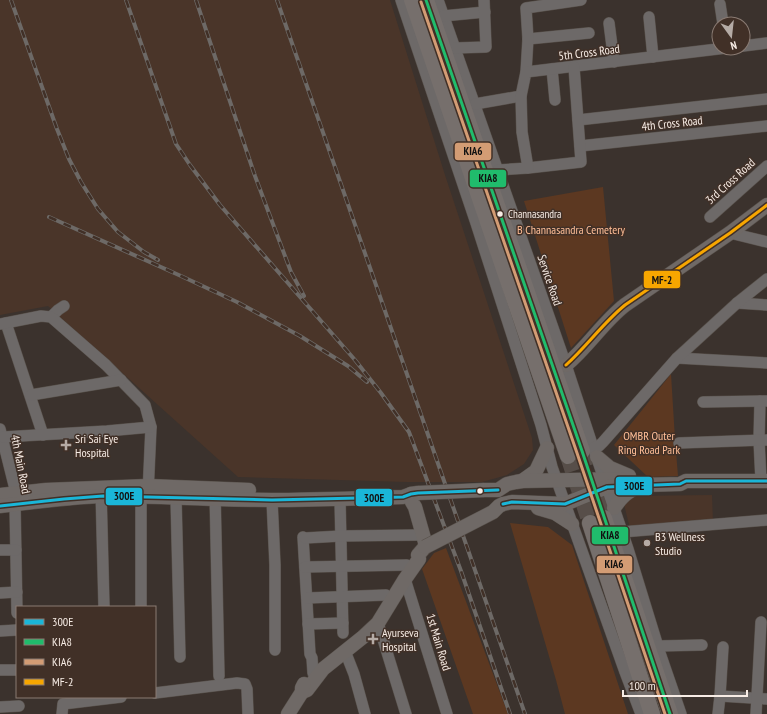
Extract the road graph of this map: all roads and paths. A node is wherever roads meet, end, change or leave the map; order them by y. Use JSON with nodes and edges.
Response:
{"nodes":[{"id":1,"x":401,"y":0,"type":"edge"},
{"id":2,"x":412,"y":0,"type":"edge"},
{"id":3,"x":426,"y":0,"type":"edge"},
{"id":4,"x":438,"y":0,"type":"edge"},
{"id":5,"x":484,"y":0,"type":"edge"},
{"id":6,"x":581,"y":0,"type":"edge"},
{"id":7,"x":720,"y":4,"type":"dead end"},
{"id":8,"x":485,"y":12,"type":"junction"},
{"id":9,"x":443,"y":16,"type":"junction"},
{"id":10,"x":649,"y":16,"type":"dead end"},
{"id":11,"x":722,"y":16,"type":"edge"},
{"id":12,"x":609,"y":23,"type":"dead end"},
{"id":13,"x":589,"y":33,"type":"dead end"},
{"id":14,"x":528,"y":40,"type":"junction"},
{"id":15,"x":767,"y":43,"type":"edge"},
{"id":16,"x":751,"y":45,"type":"edge"},
{"id":17,"x":455,"y":48,"type":"junction"},
{"id":18,"x":711,"y":50,"type":"edge"},
{"id":19,"x":653,"y":57,"type":"junction"},
{"id":20,"x":614,"y":62,"type":"junction"},
{"id":21,"x":574,"y":67,"type":"junction"},
{"id":22,"x":552,"y":69,"type":"junction"},
{"id":23,"x":526,"y":72,"type":"junction"},
{"id":24,"x":521,"y":96,"type":"junction"},
{"id":25,"x":767,"y":98,"type":"edge"},
{"id":26,"x":555,"y":100,"type":"dead end"},
{"id":27,"x":475,"y":104,"type":"junction"},
{"id":28,"x":578,"y":120,"type":"junction"},
{"id":29,"x":767,"y":126,"type":"edge"},
{"id":30,"x":459,"y":135,"type":"junction"},
{"id":31,"x":580,"y":146,"type":"junction"},
{"id":32,"x":767,"y":166,"type":"edge"},
{"id":33,"x":528,"y":168,"type":"junction"},
{"id":34,"x":498,"y":170,"type":"junction"},
{"id":35,"x":767,"y":204,"type":"edge"},
{"id":36,"x":710,"y":217,"type":"dead end"},
{"id":37,"x":730,"y":233,"type":"junction"},
{"id":38,"x":767,"y":242,"type":"edge"},
{"id":39,"x":767,"y":280,"type":"edge"},
{"id":40,"x":737,"y":303,"type":"junction"},
{"id":41,"x":767,"y":305,"type":"edge"},
{"id":42,"x":64,"y":306,"type":"dead end"},
{"id":43,"x":51,"y":317,"type":"junction"},
{"id":44,"x":3,"y":323,"type":"edge"},
{"id":45,"x":677,"y":358,"type":"junction"},
{"id":46,"x":767,"y":363,"type":"edge"},
{"id":47,"x":566,"y":365,"type":"junction"},
{"id":48,"x":121,"y":380,"type":"junction"},
{"id":49,"x":31,"y":395,"type":"junction"},
{"id":50,"x":763,"y":401,"type":"edge"},
{"id":51,"x":703,"y":402,"type":"dead end"},
{"id":52,"x":151,"y":427,"type":"junction"},
{"id":53,"x":1,"y":433,"type":"edge"},
{"id":54,"x":43,"y":435,"type":"junction"},
{"id":55,"x":763,"y":440,"type":"edge"},
{"id":56,"x":679,"y":443,"type":"dead end"},
{"id":57,"x":547,"y":448,"type":"junction"},
{"id":58,"x":589,"y":451,"type":"junction"},
{"id":59,"x":556,"y":480,"type":"junction"},
{"id":60,"x":522,"y":481,"type":"junction"},
{"id":61,"x":764,"y":481,"type":"edge"},
{"id":62,"x":638,"y":482,"type":"junction"},
{"id":63,"x":605,"y":483,"type":"junction"},
{"id":64,"x":101,"y":492,"type":"junction"},
{"id":65,"x":146,"y":493,"type":"junction"},
{"id":66,"x":215,"y":494,"type":"junction"},
{"id":67,"x":0,"y":495,"type":"edge"},
{"id":68,"x":414,"y":496,"type":"junction"},
{"id":69,"x":15,"y":498,"type":"junction"},
{"id":70,"x":176,"y":498,"type":"junction"},
{"id":71,"x":340,"y":499,"type":"junction"},
{"id":72,"x":272,"y":500,"type":"junction"},
{"id":73,"x":508,"y":503,"type":"junction"},
{"id":74,"x":565,"y":504,"type":"junction"},
{"id":75,"x":0,"y":506,"type":"edge"},
{"id":76,"x":603,"y":516,"type":"junction"},
{"id":77,"x":767,"y":520,"type":"edge"},
{"id":78,"x":572,"y":524,"type":"junction"},
{"id":79,"x":622,"y":532,"type":"junction"},
{"id":80,"x":341,"y":536,"type":"junction"},
{"id":81,"x":421,"y":547,"type":"junction"},
{"id":82,"x":0,"y":550,"type":"edge"},
{"id":83,"x":16,"y":550,"type":"junction"},
{"id":84,"x":305,"y":567,"type":"junction"},
{"id":85,"x":342,"y":567,"type":"junction"},
{"id":86,"x":406,"y":572,"type":"junction"},
{"id":87,"x":17,"y":592,"type":"junction"},
{"id":88,"x":0,"y":593,"type":"edge"},
{"id":89,"x":386,"y":595,"type":"junction"},
{"id":90,"x":343,"y":597,"type":"junction"},
{"id":91,"x":306,"y":598,"type":"junction"},
{"id":92,"x":17,"y":606,"type":"edge"},
{"id":93,"x":104,"y":606,"type":"edge"},
{"id":94,"x":141,"y":606,"type":"edge"},
{"id":95,"x":761,"y":622,"type":"dead end"},
{"id":96,"x":378,"y":623,"type":"junction"},
{"id":97,"x":308,"y":624,"type":"junction"},
{"id":98,"x":16,"y":630,"type":"edge"},
{"id":99,"x":0,"y":631,"type":"edge"},
{"id":100,"x":658,"y":646,"type":"junction"},
{"id":101,"x":702,"y":646,"type":"dead end"},
{"id":102,"x":723,"y":646,"type":"dead end"},
{"id":103,"x":275,"y":650,"type":"dead end"},
{"id":104,"x":345,"y":651,"type":"junction"},
{"id":105,"x":180,"y":656,"type":"dead end"},
{"id":106,"x":0,"y":670,"type":"edge"},
{"id":107,"x":16,"y":670,"type":"edge"},
{"id":108,"x":313,"y":673,"type":"junction"},
{"id":109,"x":219,"y":676,"type":"dead end"},
{"id":110,"x":302,"y":692,"type":"junction"},
{"id":111,"x":156,"y":693,"type":"edge"},
{"id":112,"x":720,"y":696,"type":"junction"},
{"id":113,"x":112,"y":698,"type":"edge"},
{"id":114,"x":762,"y":698,"type":"edge"},
{"id":115,"x":19,"y":706,"type":"edge"},
{"id":116,"x":0,"y":707,"type":"edge"},
{"id":117,"x":62,"y":714,"type":"edge"},
{"id":118,"x":248,"y":714,"type":"edge"},
{"id":119,"x":288,"y":714,"type":"edge"},
{"id":120,"x":364,"y":714,"type":"edge"},
{"id":121,"x":406,"y":714,"type":"edge"},
{"id":122,"x":447,"y":714,"type":"edge"},
{"id":123,"x":641,"y":714,"type":"edge"},
{"id":124,"x":652,"y":714,"type":"edge"},
{"id":125,"x":670,"y":714,"type":"edge"},
{"id":126,"x":681,"y":714,"type":"edge"},
{"id":127,"x":718,"y":714,"type":"edge"},
{"id":128,"x":756,"y":714,"type":"edge"}],
"edges":[{"from":1,"to":30,"type":"street"},
{"from":2,"to":30,"type":"highway"},
{"from":3,"to":30,"type":"highway"},
{"from":4,"to":9,"type":"street","name":"Service Road"},
{"from":5,"to":8,"type":"street"},
{"from":6,"to":14,"type":"street"},
{"from":7,"to":11,"type":"street"},
{"from":8,"to":9,"type":"street"},
{"from":8,"to":17,"type":"street"},
{"from":9,"to":17,"type":"street","name":"Service Road"},
{"from":10,"to":19,"type":"street"},
{"from":12,"to":20,"type":"street"},
{"from":13,"to":14,"type":"street"},
{"from":14,"to":23,"type":"street"},
{"from":15,"to":16,"type":"street"},
{"from":17,"to":27,"type":"street","name":"Service Road"},
{"from":18,"to":19,"type":"street","name":"5th Cross Road"},
{"from":19,"to":20,"type":"street","name":"5th Cross Road"},
{"from":20,"to":21,"type":"street","name":"5th Cross Road"},
{"from":21,"to":22,"type":"street","name":"5th Cross Road"},
{"from":21,"to":28,"type":"street"},
{"from":22,"to":23,"type":"street","name":"5th Cross Road"},
{"from":22,"to":26,"type":"street"},
{"from":23,"to":24,"type":"street"},
{"from":24,"to":27,"type":"street"},
{"from":24,"to":33,"type":"street"},
{"from":25,"to":28,"type":"street"},
{"from":27,"to":34,"type":"street","name":"Service Road"},
{"from":28,"to":31,"type":"street"},
{"from":29,"to":31,"type":"street","name":"4th Cross Road"},
{"from":30,"to":57,"type":"street"},
{"from":30,"to":58,"type":"highway"},
{"from":31,"to":33,"type":"street"},
{"from":32,"to":36,"type":"street","name":"3rd Cross Road"},
{"from":33,"to":34,"type":"street"},
{"from":34,"to":47,"type":"street","name":"Service Road"},
{"from":35,"to":37,"type":"main road"},
{"from":37,"to":38,"type":"street"},
{"from":37,"to":47,"type":"main road"},
{"from":39,"to":40,"type":"street"},
{"from":40,"to":41,"type":"street"},
{"from":40,"to":45,"type":"street"},
{"from":42,"to":43,"type":"street"},
{"from":43,"to":44,"type":"street"},
{"from":43,"to":48,"type":"street"},
{"from":44,"to":49,"type":"street"},
{"from":45,"to":46,"type":"street"},
{"from":45,"to":58,"type":"street"},
{"from":47,"to":58,"type":"street","name":"Service Road"},
{"from":48,"to":49,"type":"street"},
{"from":48,"to":52,"type":"street"},
{"from":49,"to":54,"type":"street"},
{"from":50,"to":51,"type":"street"},
{"from":50,"to":55,"type":"street"},
{"from":52,"to":54,"type":"street"},
{"from":52,"to":65,"type":"street"},
{"from":53,"to":54,"type":"street"},
{"from":53,"to":69,"type":"street","name":"4th Main Road"},
{"from":55,"to":56,"type":"street"},
{"from":55,"to":61,"type":"street"},
{"from":57,"to":59,"type":"street"},
{"from":57,"to":60,"type":"main road"},
{"from":58,"to":62,"type":"main road"},
{"from":58,"to":63,"type":"street","name":"Service Road"},
{"from":59,"to":60,"type":"main road"},
{"from":59,"to":63,"type":"main road"},
{"from":59,"to":74,"type":"street"},
{"from":60,"to":68,"type":"main road","bridge":true},
{"from":61,"to":62,"type":"main road"},
{"from":62,"to":63,"type":"main road"},
{"from":62,"to":76,"type":"main road"},
{"from":63,"to":74,"type":"main road"},
{"from":63,"to":76,"type":"street","name":"Service Road"},
{"from":64,"to":65,"type":"main road"},
{"from":64,"to":69,"type":"main road"},
{"from":64,"to":93,"type":"street"},
{"from":65,"to":66,"type":"main road"},
{"from":65,"to":70,"type":"main road"},
{"from":65,"to":94,"type":"street"},
{"from":66,"to":68,"type":"main road"},
{"from":66,"to":70,"type":"main road"},
{"from":66,"to":72,"type":"main road"},
{"from":66,"to":109,"type":"street"},
{"from":67,"to":69,"type":"main road"},
{"from":68,"to":71,"type":"main road"},
{"from":68,"to":81,"type":"main road"},
{"from":69,"to":75,"type":"main road"},
{"from":69,"to":83,"type":"street","name":"4th Main Road"},
{"from":70,"to":105,"type":"street"},
{"from":71,"to":72,"type":"main road"},
{"from":71,"to":80,"type":"street"},
{"from":72,"to":103,"type":"street"},
{"from":73,"to":74,"type":"main road"},
{"from":73,"to":78,"type":"main road"},
{"from":73,"to":81,"type":"main road","bridge":true},
{"from":74,"to":78,"type":"street"},
{"from":76,"to":79,"type":"street","name":"Service Road"},
{"from":76,"to":124,"type":"highway"},
{"from":76,"to":125,"type":"highway"},
{"from":77,"to":79,"type":"street"},
{"from":78,"to":123,"type":"street"},
{"from":79,"to":100,"type":"street","name":"Service Road"},
{"from":80,"to":81,"type":"street"},
{"from":80,"to":84,"type":"street"},
{"from":80,"to":85,"type":"street"},
{"from":81,"to":86,"type":"main road"},
{"from":82,"to":83,"type":"street"},
{"from":83,"to":87,"type":"street","name":"4th Main Road"},
{"from":84,"to":85,"type":"street"},
{"from":84,"to":91,"type":"street"},
{"from":85,"to":86,"type":"street"},
{"from":85,"to":90,"type":"street"},
{"from":86,"to":89,"type":"main road"},
{"from":86,"to":96,"type":"main road"},
{"from":86,"to":122,"type":"street","name":"1st Main Road"},
{"from":87,"to":88,"type":"street"},
{"from":87,"to":92,"type":"street","name":"4th Main Road"},
{"from":89,"to":90,"type":"street"},
{"from":89,"to":108,"type":"main road"},
{"from":90,"to":91,"type":"street"},
{"from":90,"to":97,"type":"street"},
{"from":91,"to":97,"type":"street"},
{"from":95,"to":114,"type":"street"},
{"from":96,"to":104,"type":"main road"},
{"from":96,"to":121,"type":"street"},
{"from":97,"to":108,"type":"street"},
{"from":98,"to":99,"type":"street"},
{"from":100,"to":101,"type":"street"},
{"from":100,"to":126,"type":"street","name":"Service Road"},
{"from":102,"to":112,"type":"street"},
{"from":104,"to":110,"type":"main road"},
{"from":104,"to":120,"type":"street"},
{"from":106,"to":107,"type":"street"},
{"from":108,"to":110,"type":"main road"},
{"from":110,"to":119,"type":"main road"},
{"from":111,"to":118,"type":"street"},
{"from":112,"to":114,"type":"street"},
{"from":112,"to":127,"type":"street"},
{"from":113,"to":117,"type":"street"},
{"from":114,"to":128,"type":"street"},
{"from":115,"to":116,"type":"street"}]}
